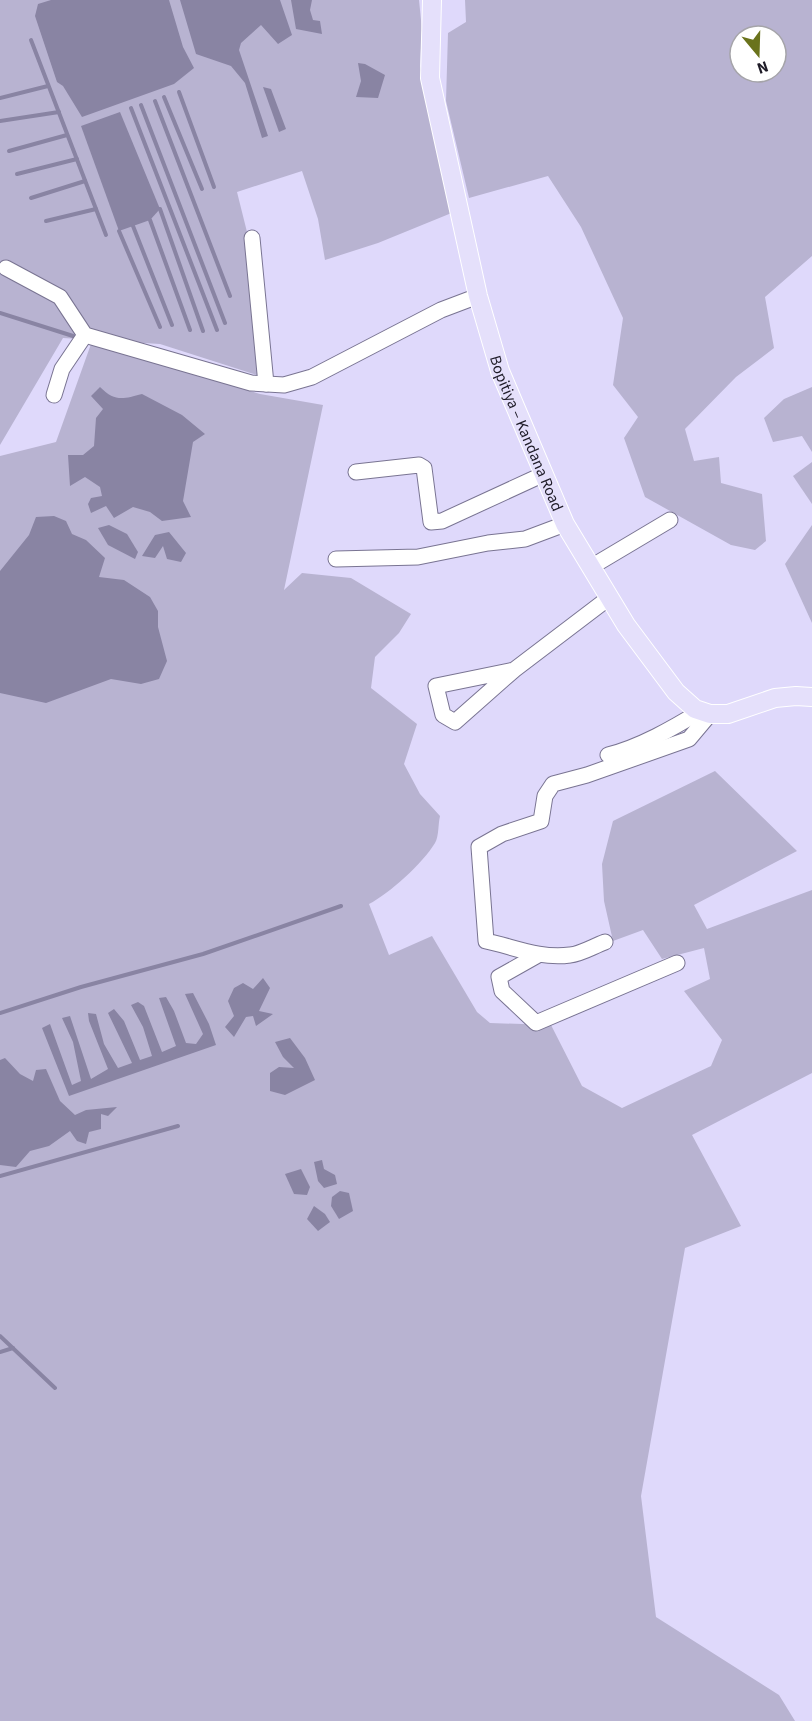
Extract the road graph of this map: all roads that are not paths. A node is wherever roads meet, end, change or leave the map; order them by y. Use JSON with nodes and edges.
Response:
{"nodes":[{"id":1,"x":432,"y":0,"type":"edge"},
{"id":2,"x":252,"y":238,"type":"dead end"},
{"id":3,"x":6,"y":268,"type":"dead end"},
{"id":4,"x":478,"y":296,"type":"junction"},
{"id":5,"x":85,"y":335,"type":"junction"},
{"id":6,"x":266,"y":384,"type":"junction"},
{"id":7,"x":54,"y":395,"type":"dead end"},
{"id":8,"x":356,"y":472,"type":"dead end"},
{"id":9,"x":544,"y":474,"type":"junction"},
{"id":10,"x":670,"y":520,"type":"dead end"},
{"id":11,"x":565,"y":524,"type":"junction"},
{"id":12,"x":336,"y":559,"type":"dead end"},
{"id":13,"x":591,"y":567,"type":"junction"},
{"id":14,"x":610,"y":597,"type":"junction"},
{"id":15,"x":514,"y":670,"type":"junction"},
{"id":16,"x":812,"y":698,"type":"edge"},
{"id":17,"x":706,"y":712,"type":"junction"},
{"id":18,"x":608,"y":755,"type":"dead end"},
{"id":19,"x":605,"y":942,"type":"dead end"},
{"id":20,"x":538,"y":955,"type":"junction"},
{"id":21,"x":677,"y":963,"type":"dead end"}],
"edges":[{"from":1,"to":4,"type":"main road","name":"Bopitiya – Kandana Road"},
{"from":2,"to":6,"type":"street"},
{"from":3,"to":5,"type":"street"},
{"from":4,"to":6,"type":"street"},
{"from":4,"to":9,"type":"main road","name":"Bopitiya – Kandana Road"},
{"from":5,"to":6,"type":"street"},
{"from":5,"to":7,"type":"street"},
{"from":8,"to":9,"type":"street"},
{"from":9,"to":11,"type":"main road","name":"Bopitiya – Kandana Road"},
{"from":10,"to":13,"type":"street"},
{"from":11,"to":12,"type":"street"},
{"from":11,"to":13,"type":"main road","name":"Bopitiya – Kandana Road"},
{"from":13,"to":14,"type":"main road","name":"Bopitiya – Kandana Road"},
{"from":14,"to":15,"type":"street"},
{"from":14,"to":17,"type":"main road","name":"Bopitiya – Kandana Road"},
{"from":15,"to":15,"type":"street"},
{"from":16,"to":17,"type":"main road"},
{"from":17,"to":18,"type":"street"},
{"from":17,"to":20,"type":"street"},
{"from":19,"to":20,"type":"street"},
{"from":20,"to":21,"type":"street"}]}
